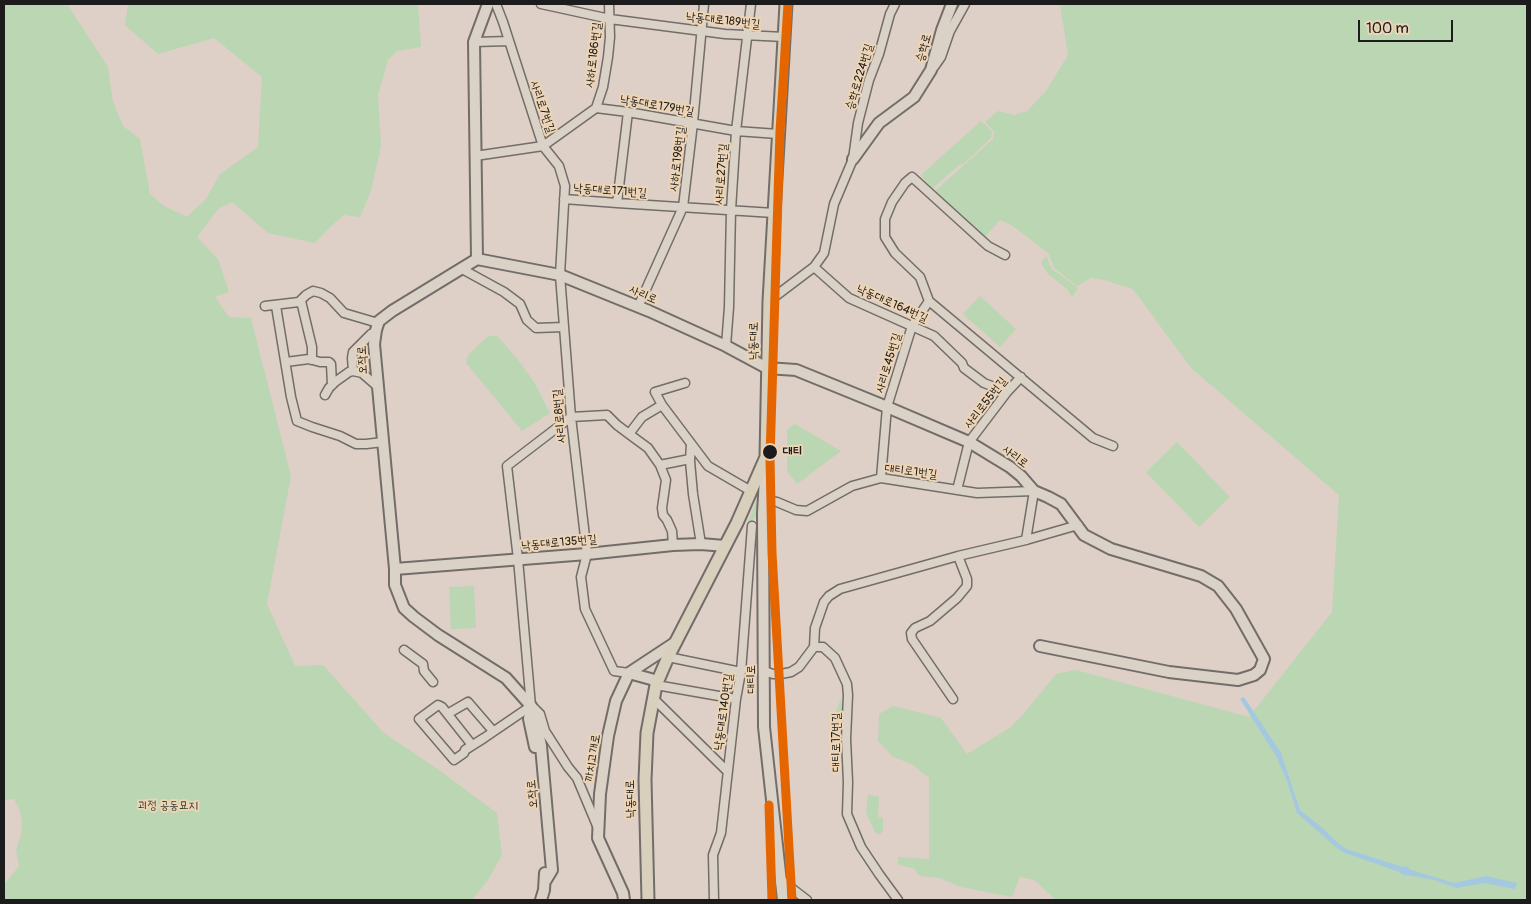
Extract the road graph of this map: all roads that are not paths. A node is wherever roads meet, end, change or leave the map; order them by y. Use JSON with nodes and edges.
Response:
{"nodes":[{"id":1,"x":488,"y":4,"type":"edge"},
{"id":2,"x":496,"y":4,"type":"edge"},
{"id":3,"x":541,"y":4,"type":"edge"},
{"id":4,"x":609,"y":4,"type":"edge"},
{"id":5,"x":704,"y":4,"type":"edge"},
{"id":6,"x":751,"y":4,"type":"edge"},
{"id":7,"x":786,"y":4,"type":"edge"},
{"id":8,"x":895,"y":4,"type":"edge"},
{"id":9,"x":952,"y":4,"type":"edge"},
{"id":10,"x":966,"y":4,"type":"edge"},
{"id":11,"x":610,"y":19,"type":"junction"},
{"id":12,"x":702,"y":30,"type":"junction"},
{"id":13,"x":746,"y":36,"type":"junction"},
{"id":14,"x":784,"y":37,"type":"junction"},
{"id":15,"x":509,"y":41,"type":"junction"},
{"id":16,"x":474,"y":42,"type":"junction"},
{"id":17,"x":931,"y":70,"type":"junction"},
{"id":18,"x":596,"y":108,"type":"junction"},
{"id":19,"x":628,"y":112,"type":"junction"},
{"id":20,"x":693,"y":123,"type":"junction"},
{"id":21,"x":736,"y":131,"type":"junction"},
{"id":22,"x":778,"y":134,"type":"junction"},
{"id":23,"x":543,"y":146,"type":"junction"},
{"id":24,"x":475,"y":156,"type":"junction"},
{"id":25,"x":853,"y":159,"type":"junction"},
{"id":26,"x":564,"y":198,"type":"junction"},
{"id":27,"x":617,"y":203,"type":"junction"},
{"id":28,"x":684,"y":207,"type":"junction"},
{"id":29,"x":731,"y":210,"type":"junction"},
{"id":30,"x":774,"y":213,"type":"junction"},
{"id":31,"x":1005,"y":255,"type":"dead end"},
{"id":32,"x":478,"y":259,"type":"junction"},
{"id":33,"x":814,"y":267,"type":"junction"},
{"id":34,"x":462,"y":269,"type":"junction"},
{"id":35,"x":560,"y":275,"type":"junction"},
{"id":36,"x":301,"y":300,"type":"junction"},
{"id":37,"x":769,"y":301,"type":"junction"},
{"id":38,"x":929,"y":301,"type":"junction"},
{"id":39,"x":265,"y":306,"type":"dead end"},
{"id":40,"x":276,"y":306,"type":"junction"},
{"id":41,"x":638,"y":306,"type":"junction"},
{"id":42,"x":378,"y":323,"type":"junction"},
{"id":43,"x":912,"y":326,"type":"junction"},
{"id":44,"x":564,"y":327,"type":"junction"},
{"id":45,"x":371,"y":334,"type":"dead end"},
{"id":46,"x":726,"y":346,"type":"junction"},
{"id":47,"x":312,"y":360,"type":"junction"},
{"id":48,"x":286,"y":362,"type":"junction"},
{"id":49,"x":767,"y":368,"type":"junction"},
{"id":50,"x":353,"y":371,"type":"junction"},
{"id":51,"x":1020,"y":378,"type":"junction"},
{"id":52,"x":685,"y":383,"type":"dead end"},
{"id":53,"x":332,"y":385,"type":"junction"},
{"id":54,"x":377,"y":386,"type":"junction"},
{"id":55,"x":1007,"y":392,"type":"junction"},
{"id":56,"x":325,"y":395,"type":"dead end"},
{"id":57,"x":662,"y":406,"type":"junction"},
{"id":58,"x":887,"y":407,"type":"junction"},
{"id":59,"x":571,"y":417,"type":"junction"},
{"id":60,"x":629,"y":434,"type":"junction"},
{"id":61,"x":383,"y":442,"type":"junction"},
{"id":62,"x":969,"y":442,"type":"junction"},
{"id":63,"x":691,"y":444,"type":"junction"},
{"id":64,"x":1113,"y":446,"type":"dead end"},
{"id":65,"x":766,"y":457,"type":"junction"},
{"id":66,"x":690,"y":459,"type":"junction"},
{"id":67,"x":660,"y":465,"type":"junction"},
{"id":68,"x":881,"y":478,"type":"junction"},
{"id":69,"x":958,"y":490,"type":"junction"},
{"id":70,"x":751,"y":491,"type":"junction"},
{"id":71,"x":1034,"y":491,"type":"junction"},
{"id":72,"x":764,"y":500,"type":"junction"},
{"id":73,"x":763,"y":513,"type":"junction"},
{"id":74,"x":737,"y":523,"type":"junction"},
{"id":75,"x":752,"y":526,"type":"junction"},
{"id":76,"x":1078,"y":526,"type":"junction"},
{"id":77,"x":1026,"y":540,"type":"junction"},
{"id":78,"x":701,"y":544,"type":"junction"},
{"id":79,"x":672,"y":545,"type":"junction"},
{"id":80,"x":725,"y":546,"type":"junction"},
{"id":81,"x":587,"y":554,"type":"junction"},
{"id":82,"x":958,"y":556,"type":"junction"},
{"id":83,"x":518,"y":559,"type":"junction"},
{"id":84,"x":395,"y":569,"type":"junction"},
{"id":85,"x":676,"y":642,"type":"junction"},
{"id":86,"x":1040,"y":646,"type":"dead end"},
{"id":87,"x":814,"y":647,"type":"junction"},
{"id":88,"x":404,"y":650,"type":"dead end"},
{"id":89,"x":668,"y":657,"type":"junction"},
{"id":90,"x":764,"y":671,"type":"junction"},
{"id":91,"x":741,"y":672,"type":"junction"},
{"id":92,"x":629,"y":673,"type":"junction"},
{"id":93,"x":433,"y":682,"type":"dead end"},
{"id":94,"x":657,"y":683,"type":"junction"},
{"id":95,"x":653,"y":698,"type":"junction"},
{"id":96,"x":736,"y":699,"type":"junction"},
{"id":97,"x":953,"y":699,"type":"dead end"},
{"id":98,"x":531,"y":706,"type":"junction"},
{"id":99,"x":449,"y":713,"type":"junction"},
{"id":100,"x":493,"y":731,"type":"junction"},
{"id":101,"x":472,"y":745,"type":"junction"},
{"id":102,"x":727,"y":771,"type":"junction"},
{"id":103,"x":598,"y":829,"type":"junction"},
{"id":104,"x":781,"y":880,"type":"junction"},
{"id":105,"x":541,"y":900,"type":"edge"},
{"id":106,"x":624,"y":900,"type":"edge"},
{"id":107,"x":648,"y":900,"type":"edge"},
{"id":108,"x":714,"y":900,"type":"edge"},
{"id":109,"x":783,"y":900,"type":"edge"},
{"id":110,"x":807,"y":900,"type":"edge"},
{"id":111,"x":898,"y":900,"type":"edge"}],
"edges":[{"from":1,"to":16,"type":"street"},
{"from":2,"to":15,"type":"street","name":"사리로7번길"},
{"from":3,"to":11,"type":"street","name":"낙동대로189번길"},
{"from":4,"to":11,"type":"street","name":"사하로186번길"},
{"from":5,"to":12,"type":"street","name":"사하로198번길"},
{"from":6,"to":13,"type":"street","name":"사리로27번길"},
{"from":7,"to":14,"type":"main road","name":"낙동대로"},
{"from":8,"to":25,"type":"street","name":"승학로224번길"},
{"from":9,"to":17,"type":"street","name":"승학로"},
{"from":10,"to":17,"type":"street"},
{"from":11,"to":12,"type":"street","name":"낙동대로189번길"},
{"from":11,"to":18,"type":"street","name":"사하로186번길"},
{"from":12,"to":13,"type":"street","name":"낙동대로189번길"},
{"from":12,"to":20,"type":"street","name":"사하로198번길"},
{"from":13,"to":14,"type":"street","name":"낙동대로189번길"},
{"from":13,"to":21,"type":"street","name":"사리로27번길"},
{"from":14,"to":22,"type":"main road","name":"낙동대로"},
{"from":15,"to":16,"type":"street"},
{"from":15,"to":23,"type":"street","name":"사리로7번길"},
{"from":16,"to":24,"type":"street"},
{"from":17,"to":25,"type":"street","name":"승학로"},
{"from":18,"to":19,"type":"street","name":"낙동대로179번길"},
{"from":18,"to":23,"type":"street"},
{"from":19,"to":20,"type":"street","name":"낙동대로179번길"},
{"from":19,"to":27,"type":"street"},
{"from":20,"to":21,"type":"street","name":"낙동대로179번길"},
{"from":20,"to":28,"type":"street","name":"사하로198번길"},
{"from":21,"to":22,"type":"street","name":"낙동대로179번길"},
{"from":21,"to":29,"type":"street","name":"사리로27번길"},
{"from":22,"to":30,"type":"main road","name":"낙동대로"},
{"from":23,"to":24,"type":"street"},
{"from":23,"to":26,"type":"street","name":"사리로7번길"},
{"from":24,"to":32,"type":"street"},
{"from":25,"to":33,"type":"street","name":"승학로224번길"},
{"from":26,"to":27,"type":"street","name":"낙동대로171번길"},
{"from":26,"to":35,"type":"street","name":"사리로7번길"},
{"from":27,"to":28,"type":"street","name":"낙동대로171번길"},
{"from":28,"to":29,"type":"street","name":"낙동대로171번길"},
{"from":28,"to":41,"type":"street","name":"사하로198번길"},
{"from":29,"to":30,"type":"street","name":"낙동대로171번길"},
{"from":29,"to":46,"type":"street","name":"사리로27번길"},
{"from":30,"to":37,"type":"main road","name":"낙동대로"},
{"from":31,"to":38,"type":"street"},
{"from":32,"to":34,"type":"street"},
{"from":32,"to":35,"type":"street","name":"사리로"},
{"from":33,"to":37,"type":"street"},
{"from":33,"to":43,"type":"street","name":"낙동대로164번길"},
{"from":34,"to":42,"type":"street"},
{"from":34,"to":44,"type":"street"},
{"from":35,"to":41,"type":"street","name":"사리로"},
{"from":35,"to":44,"type":"street","name":"사리로8번길"},
{"from":36,"to":40,"type":"street"},
{"from":36,"to":42,"type":"street"},
{"from":36,"to":47,"type":"street"},
{"from":37,"to":49,"type":"main road","name":"낙동대로"},
{"from":38,"to":43,"type":"street","name":"사리로45번길"},
{"from":38,"to":51,"type":"street"},
{"from":39,"to":40,"type":"street"},
{"from":40,"to":48,"type":"street"},
{"from":41,"to":46,"type":"street","name":"사리로"},
{"from":42,"to":54,"type":"street","name":"오작로"},
{"from":43,"to":55,"type":"street","name":"낙동대로164번길"},
{"from":43,"to":58,"type":"street","name":"사리로45번길"},
{"from":44,"to":59,"type":"street","name":"사리로8번길"},
{"from":45,"to":50,"type":"street"},
{"from":46,"to":49,"type":"street","name":"사리로"},
{"from":47,"to":48,"type":"street"},
{"from":47,"to":53,"type":"street"},
{"from":48,"to":61,"type":"street"},
{"from":49,"to":58,"type":"street","name":"사리로"},
{"from":49,"to":65,"type":"main road","name":"낙동대로"},
{"from":50,"to":53,"type":"street"},
{"from":50,"to":54,"type":"street"},
{"from":51,"to":55,"type":"street","name":"사리로55번길"},
{"from":51,"to":64,"type":"street"},
{"from":52,"to":57,"type":"street"},
{"from":53,"to":56,"type":"street"},
{"from":54,"to":61,"type":"street","name":"오작로"},
{"from":55,"to":62,"type":"street","name":"사리로55번길"},
{"from":57,"to":60,"type":"street"},
{"from":57,"to":63,"type":"street"},
{"from":58,"to":62,"type":"street","name":"사리로"},
{"from":58,"to":68,"type":"street","name":"사리로45번길"},
{"from":59,"to":60,"type":"street"},
{"from":59,"to":81,"type":"street","name":"사리로8번길"},
{"from":59,"to":83,"type":"street"},
{"from":60,"to":67,"type":"street"},
{"from":61,"to":84,"type":"street","name":"오작로"},
{"from":62,"to":69,"type":"street"},
{"from":62,"to":71,"type":"street","name":"사리로"},
{"from":63,"to":66,"type":"street"},
{"from":63,"to":70,"type":"street"},
{"from":65,"to":70,"type":"main road","name":"낙동대로"},
{"from":65,"to":72,"type":"street","name":"대티로"},
{"from":66,"to":67,"type":"street"},
{"from":66,"to":78,"type":"street"},
{"from":67,"to":79,"type":"street"},
{"from":68,"to":69,"type":"street","name":"대티로1번길"},
{"from":68,"to":72,"type":"street","name":"대티로1번길"},
{"from":69,"to":71,"type":"street","name":"대티로1번길"},
{"from":70,"to":74,"type":"main road","name":"낙동대로"},
{"from":71,"to":76,"type":"street","name":"사리로"},
{"from":71,"to":77,"type":"street"},
{"from":72,"to":73,"type":"street","name":"대티로"},
{"from":73,"to":75,"type":"street"},
{"from":73,"to":90,"type":"street","name":"대티로"},
{"from":74,"to":75,"type":"street"},
{"from":74,"to":80,"type":"main road","name":"낙동대로"},
{"from":75,"to":91,"type":"street","name":"낙동대로140번길"},
{"from":76,"to":77,"type":"street"},
{"from":76,"to":86,"type":"street","name":"사리로"},
{"from":77,"to":82,"type":"street"},
{"from":78,"to":79,"type":"street","name":"낙동대로135번길"},
{"from":78,"to":80,"type":"street","name":"낙동대로135번길"},
{"from":79,"to":81,"type":"street","name":"낙동대로135번길"},
{"from":80,"to":85,"type":"main road","name":"낙동대로"},
{"from":81,"to":83,"type":"street","name":"낙동대로135번길"},
{"from":81,"to":92,"type":"street"},
{"from":82,"to":87,"type":"street"},
{"from":82,"to":97,"type":"street"},
{"from":83,"to":84,"type":"street","name":"낙동대로135번길"},
{"from":83,"to":98,"type":"street"},
{"from":84,"to":98,"type":"street","name":"오작로"},
{"from":85,"to":89,"type":"main road","name":"낙동대로"},
{"from":85,"to":92,"type":"street"},
{"from":87,"to":90,"type":"street"},
{"from":87,"to":111,"type":"street","name":"대티로17번길"},
{"from":88,"to":93,"type":"street"},
{"from":89,"to":91,"type":"street"},
{"from":89,"to":94,"type":"main road","name":"낙동대로"},
{"from":90,"to":104,"type":"street","name":"대티로"},
{"from":91,"to":96,"type":"street","name":"낙동대로140번길"},
{"from":92,"to":94,"type":"street"},
{"from":92,"to":103,"type":"street","name":"까치고개로"},
{"from":94,"to":95,"type":"main road","name":"낙동대로"},
{"from":94,"to":96,"type":"street"},
{"from":95,"to":102,"type":"street"},
{"from":95,"to":107,"type":"main road","name":"낙동대로"},
{"from":96,"to":102,"type":"street","name":"낙동대로140번길"},
{"from":98,"to":100,"type":"street"},
{"from":98,"to":103,"type":"street"},
{"from":98,"to":105,"type":"street","name":"오작로"},
{"from":99,"to":100,"type":"street"},
{"from":99,"to":101,"type":"street"},
{"from":99,"to":101,"type":"street"},
{"from":100,"to":101,"type":"street"},
{"from":102,"to":108,"type":"street","name":"낙동대로140번길"},
{"from":103,"to":106,"type":"street","name":"까치고개로"},
{"from":104,"to":109,"type":"street","name":"대티로"},
{"from":104,"to":110,"type":"street"}]}
